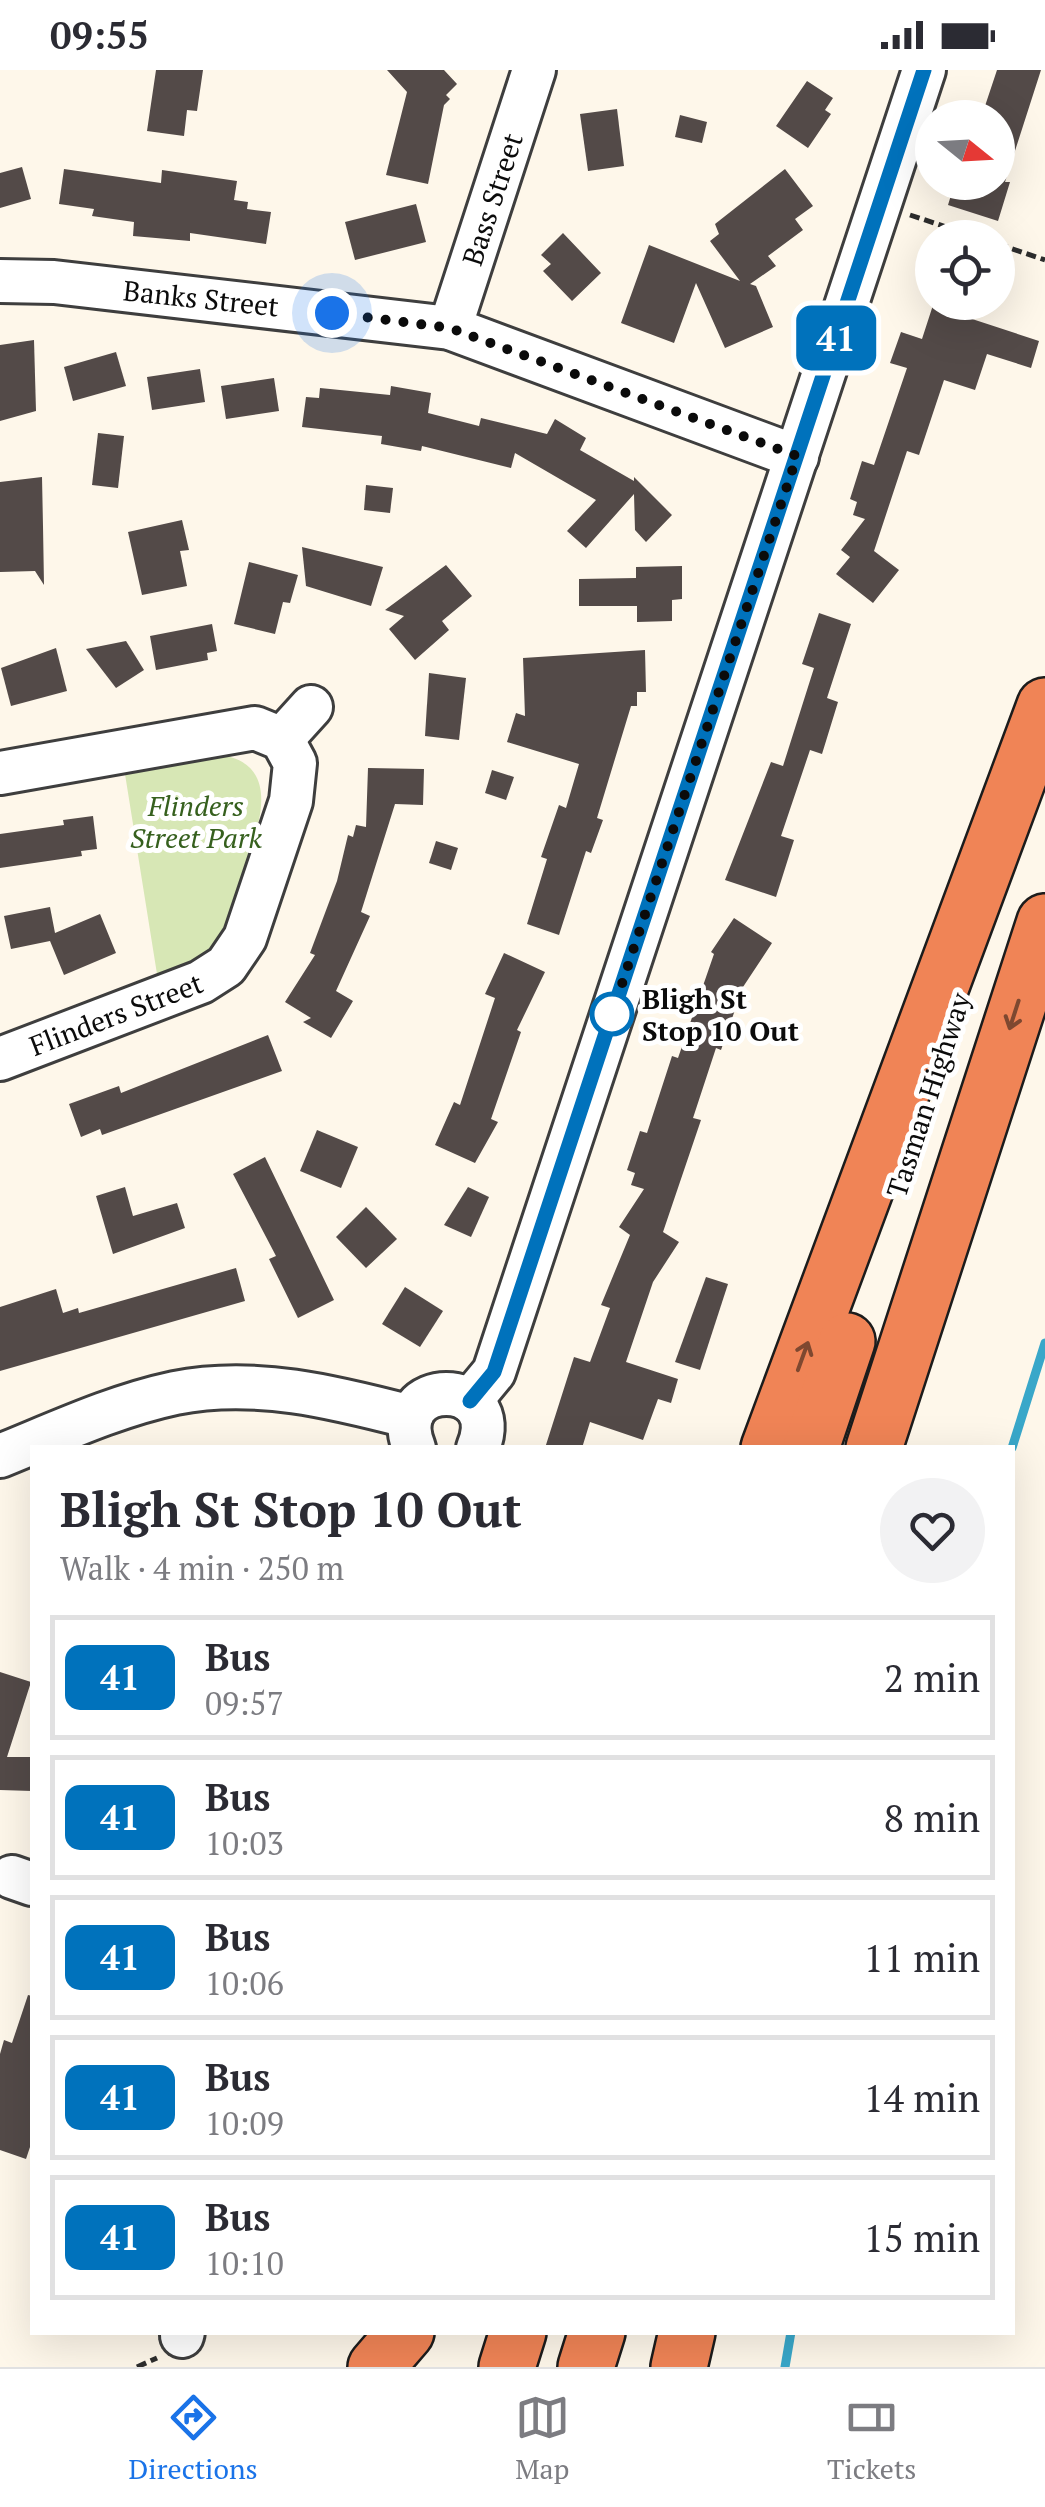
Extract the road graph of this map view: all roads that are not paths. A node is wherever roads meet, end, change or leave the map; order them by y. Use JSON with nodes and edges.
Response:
{"nodes":[{"id":1,"x":534,"y":70,"type":"edge"},
{"id":2,"x":924,"y":70,"type":"edge"},
{"id":3,"x":0,"y":282,"type":"edge"},
{"id":4,"x":450,"y":328,"type":"junction"},
{"id":5,"x":797,"y":456,"type":"junction"},
{"id":6,"x":1045,"y":706,"type":"edge"},
{"id":7,"x":311,"y":707,"type":"dead end"},
{"id":8,"x":282,"y":739,"type":"junction"},
{"id":9,"x":1045,"y":743,"type":"edge"},
{"id":10,"x":0,"y":773,"type":"edge"},
{"id":11,"x":1045,"y":922,"type":"edge"},
{"id":12,"x":0,"y":1059,"type":"edge"},
{"id":13,"x":947,"y":1220,"type":"junction"},
{"id":14,"x":470,"y":1401,"type":"junction"},
{"id":15,"x":413,"y":1432,"type":"edge"},
{"id":16,"x":478,"y":1445,"type":"edge"},
{"id":17,"x":770,"y":1445,"type":"edge"},
{"id":18,"x":812,"y":1445,"type":"edge"},
{"id":19,"x":875,"y":1445,"type":"edge"},
{"id":20,"x":892,"y":1445,"type":"edge"},
{"id":21,"x":0,"y":1456,"type":"edge"},
{"id":22,"x":403,"y":2335,"type":"edge"},
{"id":23,"x":517,"y":2335,"type":"edge"},
{"id":24,"x":596,"y":2335,"type":"edge"},
{"id":25,"x":686,"y":2335,"type":"edge"},
{"id":26,"x":376,"y":2367,"type":"edge"},
{"id":27,"x":507,"y":2367,"type":"edge"},
{"id":28,"x":586,"y":2367,"type":"edge"},
{"id":29,"x":679,"y":2367,"type":"edge"}],
"edges":[{"from":1,"to":4,"type":"street","name":"Bass Street"},
{"from":2,"to":5,"type":"street"},
{"from":3,"to":4,"type":"street","name":"Banks Street"},
{"from":4,"to":5,"type":"street","name":"Banks Street"},
{"from":5,"to":14,"type":"street"},
{"from":17,"to":6,"type":"highway","one_way":true},
{"from":7,"to":8,"type":"street"},
{"from":8,"to":10,"type":"street"},
{"from":8,"to":12,"type":"street","name":"Flinders Street"},
{"from":9,"to":18,"type":"highway","name":"Tasman Highway"},
{"from":11,"to":13,"type":"highway","name":"Tasman Highway","one_way":true},
{"from":13,"to":19,"type":"highway","name":"Tasman Highway"},
{"from":13,"to":20,"type":"highway"},
{"from":14,"to":15,"type":"street"},
{"from":14,"to":16,"type":"street"},
{"from":15,"to":21,"type":"street"},
{"from":22,"to":26,"type":"highway"},
{"from":23,"to":27,"type":"highway"},
{"from":24,"to":28,"type":"highway"},
{"from":25,"to":29,"type":"highway"}]}
